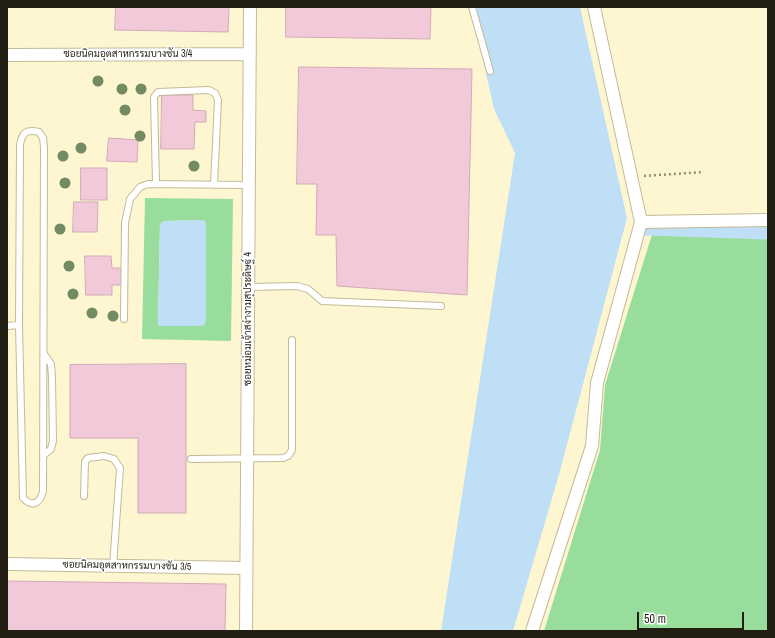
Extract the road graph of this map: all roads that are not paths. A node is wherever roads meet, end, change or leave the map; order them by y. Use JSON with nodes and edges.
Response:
{"nodes":[{"id":1,"x":250,"y":7,"type":"edge"},
{"id":2,"x":472,"y":7,"type":"edge"},
{"id":3,"x":594,"y":7,"type":"edge"},
{"id":4,"x":250,"y":54,"type":"junction"},
{"id":5,"x":7,"y":55,"type":"edge"},
{"id":6,"x":490,"y":71,"type":"dead end"},
{"id":7,"x":156,"y":184,"type":"junction"},
{"id":8,"x":214,"y":184,"type":"junction"},
{"id":9,"x":249,"y":185,"type":"junction"},
{"id":10,"x":768,"y":220,"type":"edge"},
{"id":11,"x":640,"y":222,"type":"junction"},
{"id":12,"x":248,"y":287,"type":"junction"},
{"id":13,"x":442,"y":306,"type":"dead end"},
{"id":14,"x":124,"y":319,"type":"dead end"},
{"id":15,"x":19,"y":325,"type":"junction"},
{"id":16,"x":7,"y":326,"type":"edge"},
{"id":17,"x":292,"y":340,"type":"dead end"},
{"id":18,"x":191,"y":459,"type":"dead end"},
{"id":19,"x":247,"y":459,"type":"junction"},
{"id":20,"x":84,"y":496,"type":"dead end"},
{"id":21,"x":7,"y":564,"type":"edge"},
{"id":22,"x":114,"y":566,"type":"junction"},
{"id":23,"x":246,"y":568,"type":"junction"},
{"id":24,"x":246,"y":631,"type":"edge"},
{"id":25,"x":532,"y":631,"type":"edge"}],
"edges":[{"from":1,"to":4,"type":"street","name":"ซอยหม่อมเจ้าสง่างามสุประดิษฐ์ 4"},
{"from":2,"to":6,"type":"lane"},
{"from":3,"to":11,"type":"street"},
{"from":4,"to":5,"type":"street","name":"ซอยนิคมอุตสาหกรรมบางชัน 3/4"},
{"from":4,"to":9,"type":"street","name":"ซอยหม่อมเจ้าสง่างามสุประดิษฐ์ 4"},
{"from":7,"to":8,"type":"lane"},
{"from":7,"to":8,"type":"lane"},
{"from":7,"to":14,"type":"lane"},
{"from":8,"to":9,"type":"lane"},
{"from":9,"to":12,"type":"street","name":"ซอยหม่อมเจ้าสง่างามสุประดิษฐ์ 4"},
{"from":10,"to":11,"type":"street"},
{"from":11,"to":25,"type":"street"},
{"from":12,"to":13,"type":"lane"},
{"from":12,"to":19,"type":"street","name":"ซอยหม่อมเจ้าสง่างามสุประดิษฐ์ 4"},
{"from":15,"to":15,"type":"lane"},
{"from":15,"to":16,"type":"lane"},
{"from":17,"to":19,"type":"lane"},
{"from":18,"to":19,"type":"lane"},
{"from":19,"to":23,"type":"street","name":"ซอยหม่อมเจ้าสง่างามสุประดิษฐ์ 4"},
{"from":20,"to":22,"type":"lane"},
{"from":21,"to":22,"type":"street","name":"ซอยนิคมอุตสาหกรรมบางชัน 3/5"},
{"from":22,"to":23,"type":"street","name":"ซอยนิคมอุตสาหกรรมบางชัน 3/5"},
{"from":23,"to":24,"type":"street","name":"ซอยหม่อมเจ้าสง่างามสุประดิษฐ์ 4"}]}
